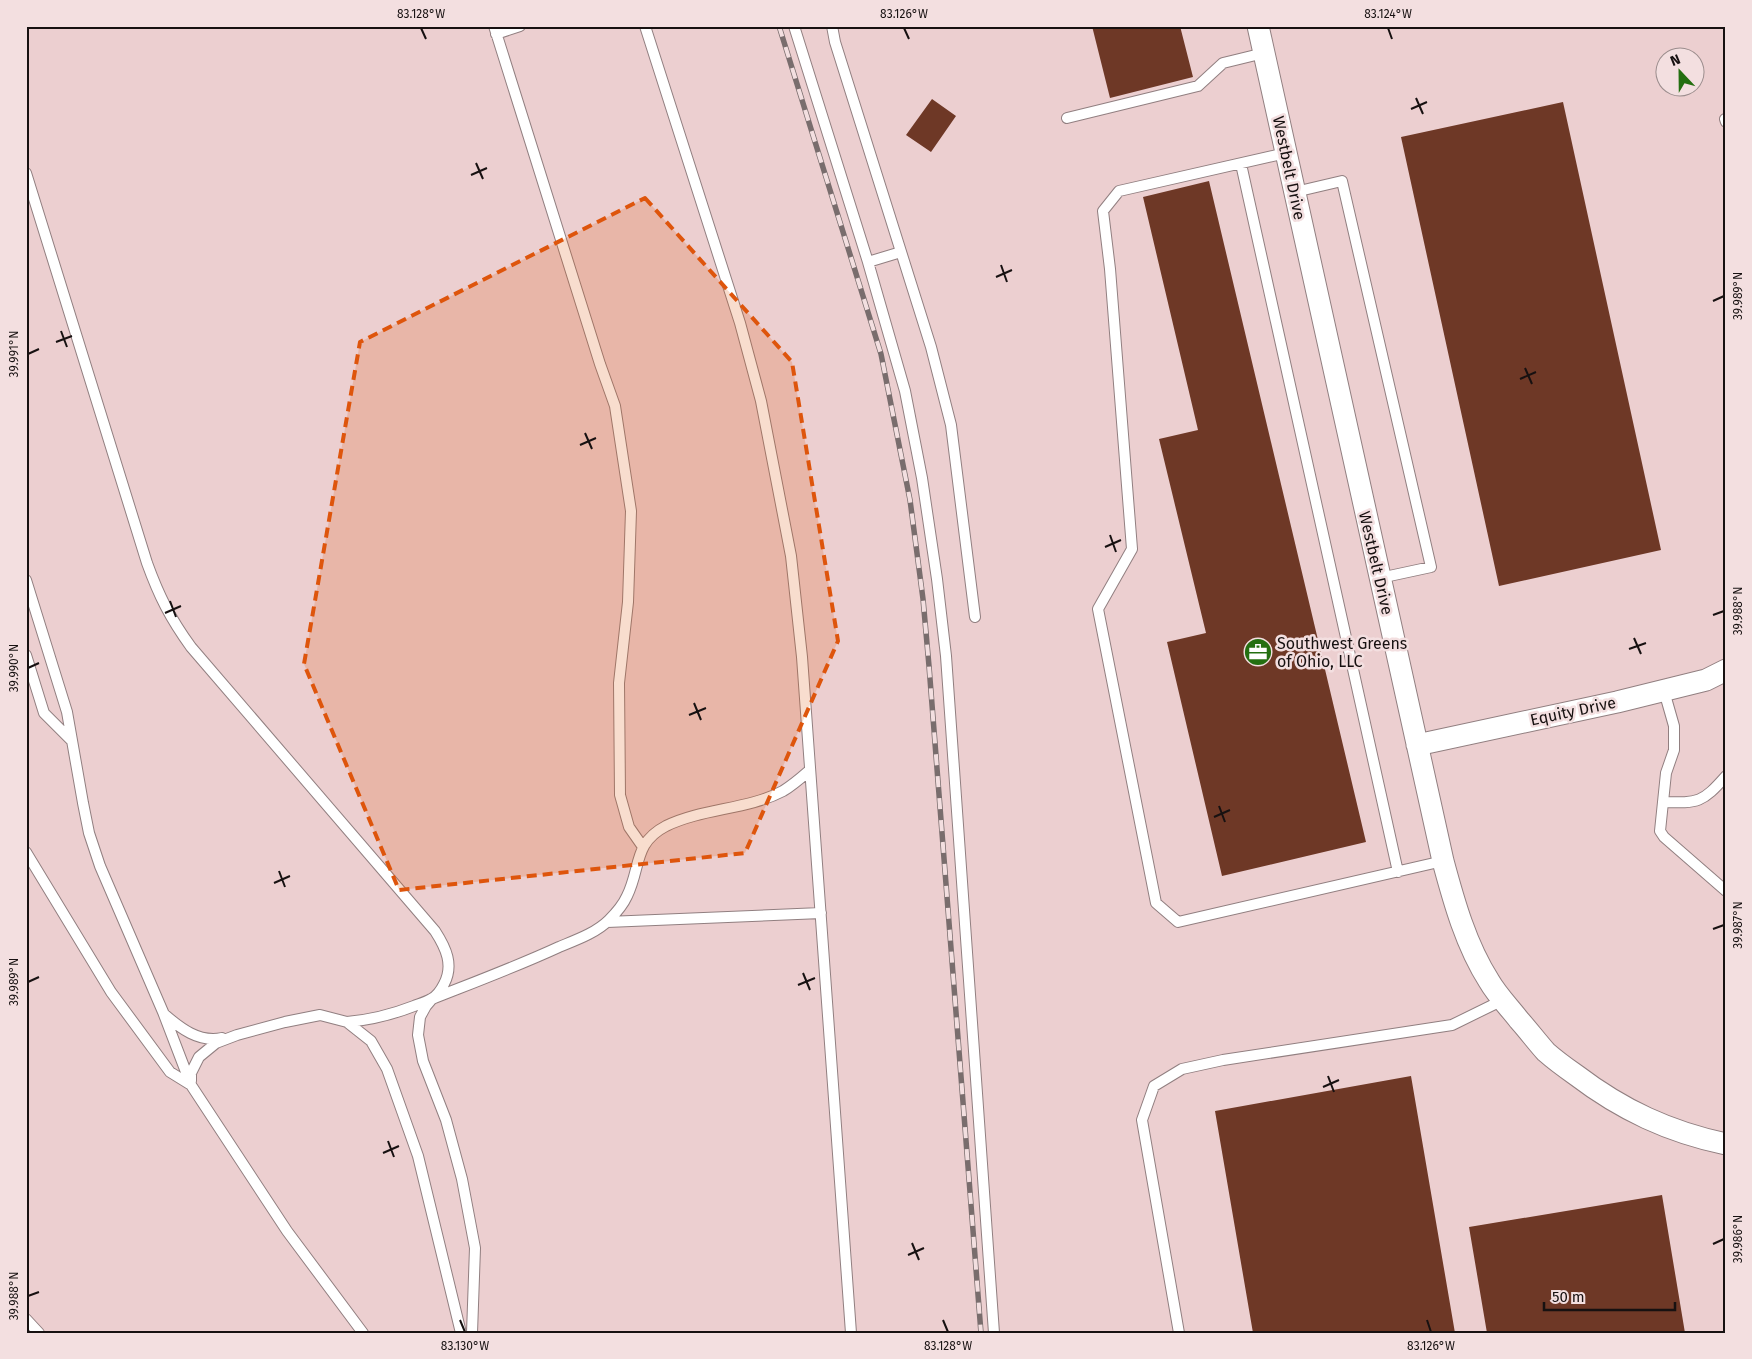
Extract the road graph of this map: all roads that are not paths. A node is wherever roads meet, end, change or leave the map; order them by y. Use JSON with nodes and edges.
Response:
{"nodes":[{"id":1,"x":520,"y":26,"type":"edge"},
{"id":2,"x":645,"y":26,"type":"edge"},
{"id":3,"x":794,"y":26,"type":"edge"},
{"id":4,"x":832,"y":26,"type":"edge"},
{"id":5,"x":1258,"y":26,"type":"edge"},
{"id":6,"x":495,"y":30,"type":"edge"},
{"id":7,"x":1264,"y":53,"type":"junction"},
{"id":8,"x":1066,"y":118,"type":"dead end"},
{"id":9,"x":1286,"y":153,"type":"junction"},
{"id":10,"x":1241,"y":164,"type":"junction"},
{"id":11,"x":26,"y":173,"type":"edge"},
{"id":12,"x":1295,"y":192,"type":"junction"},
{"id":13,"x":901,"y":252,"type":"junction"},
{"id":14,"x":868,"y":262,"type":"junction"},
{"id":15,"x":1380,"y":578,"type":"junction"},
{"id":16,"x":26,"y":580,"type":"edge"},
{"id":17,"x":975,"y":617,"type":"dead end"},
{"id":18,"x":26,"y":655,"type":"edge"},
{"id":19,"x":1726,"y":670,"type":"edge"},
{"id":20,"x":1664,"y":690,"type":"junction"},
{"id":21,"x":71,"y":740,"type":"junction"},
{"id":22,"x":1418,"y":745,"type":"junction"},
{"id":23,"x":810,"y":770,"type":"junction"},
{"id":24,"x":1726,"y":776,"type":"edge"},
{"id":25,"x":1663,"y":802,"type":"junction"},
{"id":26,"x":643,"y":847,"type":"junction"},
{"id":27,"x":26,"y":852,"type":"edge"},
{"id":28,"x":1443,"y":861,"type":"junction"},
{"id":29,"x":1398,"y":872,"type":"junction"},
{"id":30,"x":1726,"y":891,"type":"edge"},
{"id":31,"x":821,"y":913,"type":"junction"},
{"id":32,"x":607,"y":922,"type":"junction"},
{"id":33,"x":432,"y":999,"type":"junction"},
{"id":34,"x":1503,"y":1000,"type":"junction"},
{"id":35,"x":162,"y":1012,"type":"junction"},
{"id":36,"x":346,"y":1022,"type":"junction"},
{"id":37,"x":238,"y":1035,"type":"junction"},
{"id":38,"x":191,"y":1085,"type":"junction"},
{"id":39,"x":1725,"y":1146,"type":"edge"},
{"id":40,"x":26,"y":1318,"type":"edge"},
{"id":41,"x":38,"y":1333,"type":"edge"},
{"id":42,"x":362,"y":1333,"type":"edge"},
{"id":43,"x":461,"y":1333,"type":"edge"},
{"id":44,"x":472,"y":1333,"type":"edge"},
{"id":45,"x":851,"y":1333,"type":"edge"},
{"id":46,"x":994,"y":1333,"type":"edge"},
{"id":47,"x":1179,"y":1333,"type":"edge"}],
"edges":[{"from":1,"to":6,"type":"lane"},
{"from":2,"to":23,"type":"lane"},
{"from":3,"to":14,"type":"lane"},
{"from":4,"to":13,"type":"lane"},
{"from":5,"to":7,"type":"street","name":"Westbelt Drive"},
{"from":6,"to":26,"type":"lane"},
{"from":7,"to":8,"type":"lane"},
{"from":7,"to":9,"type":"street","name":"Westbelt Drive"},
{"from":9,"to":10,"type":"lane"},
{"from":9,"to":12,"type":"street","name":"Westbelt Drive"},
{"from":10,"to":29,"type":"lane"},
{"from":10,"to":29,"type":"lane"},
{"from":11,"to":33,"type":"lane"},
{"from":12,"to":15,"type":"street","name":"Westbelt Drive"},
{"from":12,"to":15,"type":"lane"},
{"from":13,"to":14,"type":"lane"},
{"from":13,"to":17,"type":"lane"},
{"from":14,"to":46,"type":"lane"},
{"from":15,"to":22,"type":"street","name":"Westbelt Drive"},
{"from":16,"to":21,"type":"lane"},
{"from":18,"to":21,"type":"lane"},
{"from":19,"to":20,"type":"street","name":"Equity Drive"},
{"from":20,"to":22,"type":"street","name":"Equity Drive"},
{"from":20,"to":25,"type":"lane"},
{"from":21,"to":35,"type":"lane"},
{"from":22,"to":28,"type":"street","name":"Westbelt Drive"},
{"from":23,"to":26,"type":"lane"},
{"from":23,"to":31,"type":"lane"},
{"from":24,"to":25,"type":"lane"},
{"from":25,"to":30,"type":"lane"},
{"from":26,"to":32,"type":"lane"},
{"from":27,"to":38,"type":"lane"},
{"from":28,"to":29,"type":"lane"},
{"from":28,"to":34,"type":"street","name":"Westbelt Drive"},
{"from":31,"to":32,"type":"lane"},
{"from":31,"to":45,"type":"lane"},
{"from":32,"to":33,"type":"lane"},
{"from":33,"to":36,"type":"lane"},
{"from":33,"to":44,"type":"lane"},
{"from":34,"to":39,"type":"street","name":"Westbelt Drive"},
{"from":34,"to":47,"type":"lane"},
{"from":35,"to":37,"type":"lane"},
{"from":35,"to":38,"type":"lane"},
{"from":36,"to":37,"type":"lane"},
{"from":36,"to":43,"type":"lane"},
{"from":37,"to":38,"type":"lane"},
{"from":38,"to":42,"type":"lane"},
{"from":40,"to":41,"type":"lane"}]}
